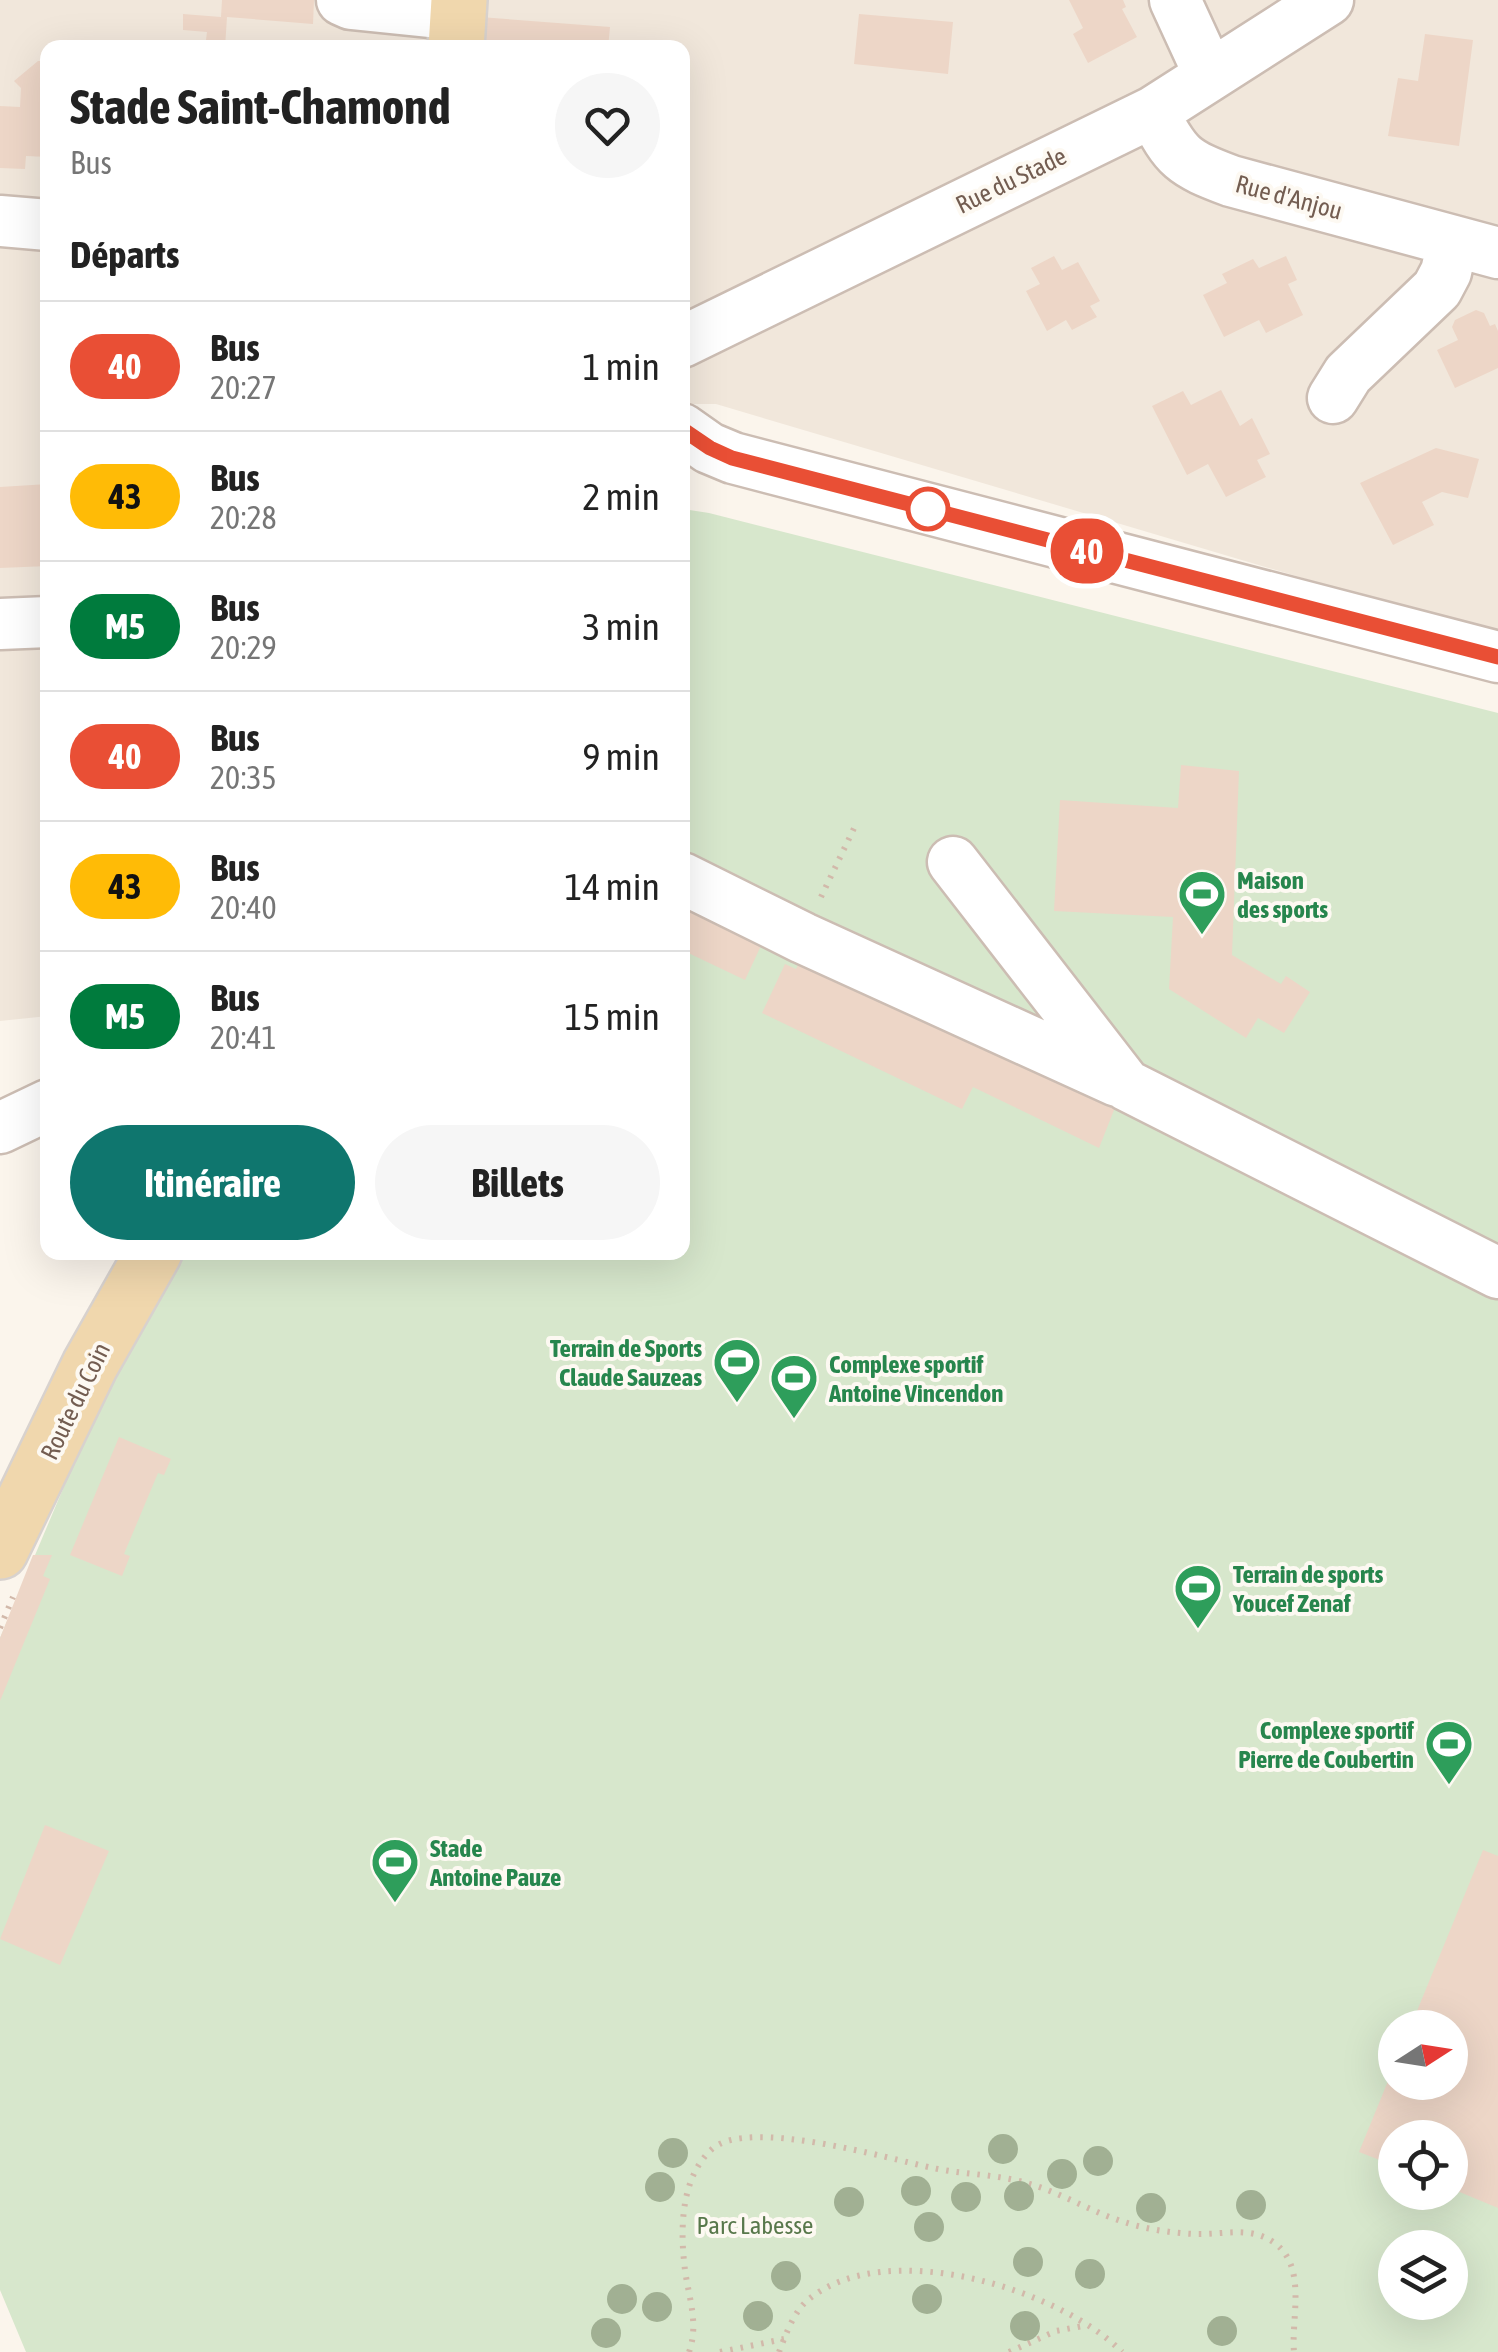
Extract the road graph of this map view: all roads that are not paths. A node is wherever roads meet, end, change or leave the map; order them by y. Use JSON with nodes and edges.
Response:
{"nodes":[{"id":1,"x":342,"y":0,"type":"edge"},
{"id":2,"x":1175,"y":0,"type":"edge"},
{"id":3,"x":1328,"y":0,"type":"edge"},
{"id":4,"x":458,"y":21,"type":"edge"},
{"id":5,"x":1209,"y":74,"type":"junction"},
{"id":6,"x":1153,"y":112,"type":"junction"},
{"id":7,"x":0,"y":221,"type":"edge"},
{"id":8,"x":40,"y":224,"type":"edge"},
{"id":9,"x":1475,"y":247,"type":"edge"},
{"id":10,"x":690,"y":339,"type":"edge"},
{"id":11,"x":1334,"y":398,"type":"dead end"},
{"id":12,"x":690,"y":434,"type":"edge"},
{"id":13,"x":40,"y":622,"type":"edge"},
{"id":14,"x":0,"y":624,"type":"edge"},
{"id":15,"x":1498,"y":658,"type":"edge"},
{"id":16,"x":954,"y":862,"type":"dead end"},
{"id":17,"x":690,"y":882,"type":"edge"},
{"id":18,"x":1126,"y":1085,"type":"junction"},
{"id":19,"x":40,"y":1108,"type":"edge"},
{"id":20,"x":0,"y":1128,"type":"edge"},
{"id":21,"x":149,"y":1260,"type":"edge"},
{"id":22,"x":1498,"y":1272,"type":"edge"},
{"id":23,"x":0,"y":1552,"type":"edge"}],
"edges":[{"from":1,"to":4,"type":"street"},
{"from":2,"to":5,"type":"street"},
{"from":3,"to":5,"type":"street","name":"Rue du Stade"},
{"from":5,"to":6,"type":"street","name":"Rue du Stade"},
{"from":6,"to":9,"type":"street","name":"Rue d'Anjou"},
{"from":6,"to":10,"type":"street","name":"Rue du Stade"},
{"from":7,"to":8,"type":"street"},
{"from":9,"to":11,"type":"street","name":"Rue d'Anjou"},
{"from":12,"to":15,"type":"street"},
{"from":13,"to":14,"type":"street"},
{"from":16,"to":18,"type":"street"},
{"from":17,"to":18,"type":"street"},
{"from":18,"to":22,"type":"street"},
{"from":19,"to":20,"type":"street"},
{"from":21,"to":23,"type":"main road","name":"Route du Coin"}]}
